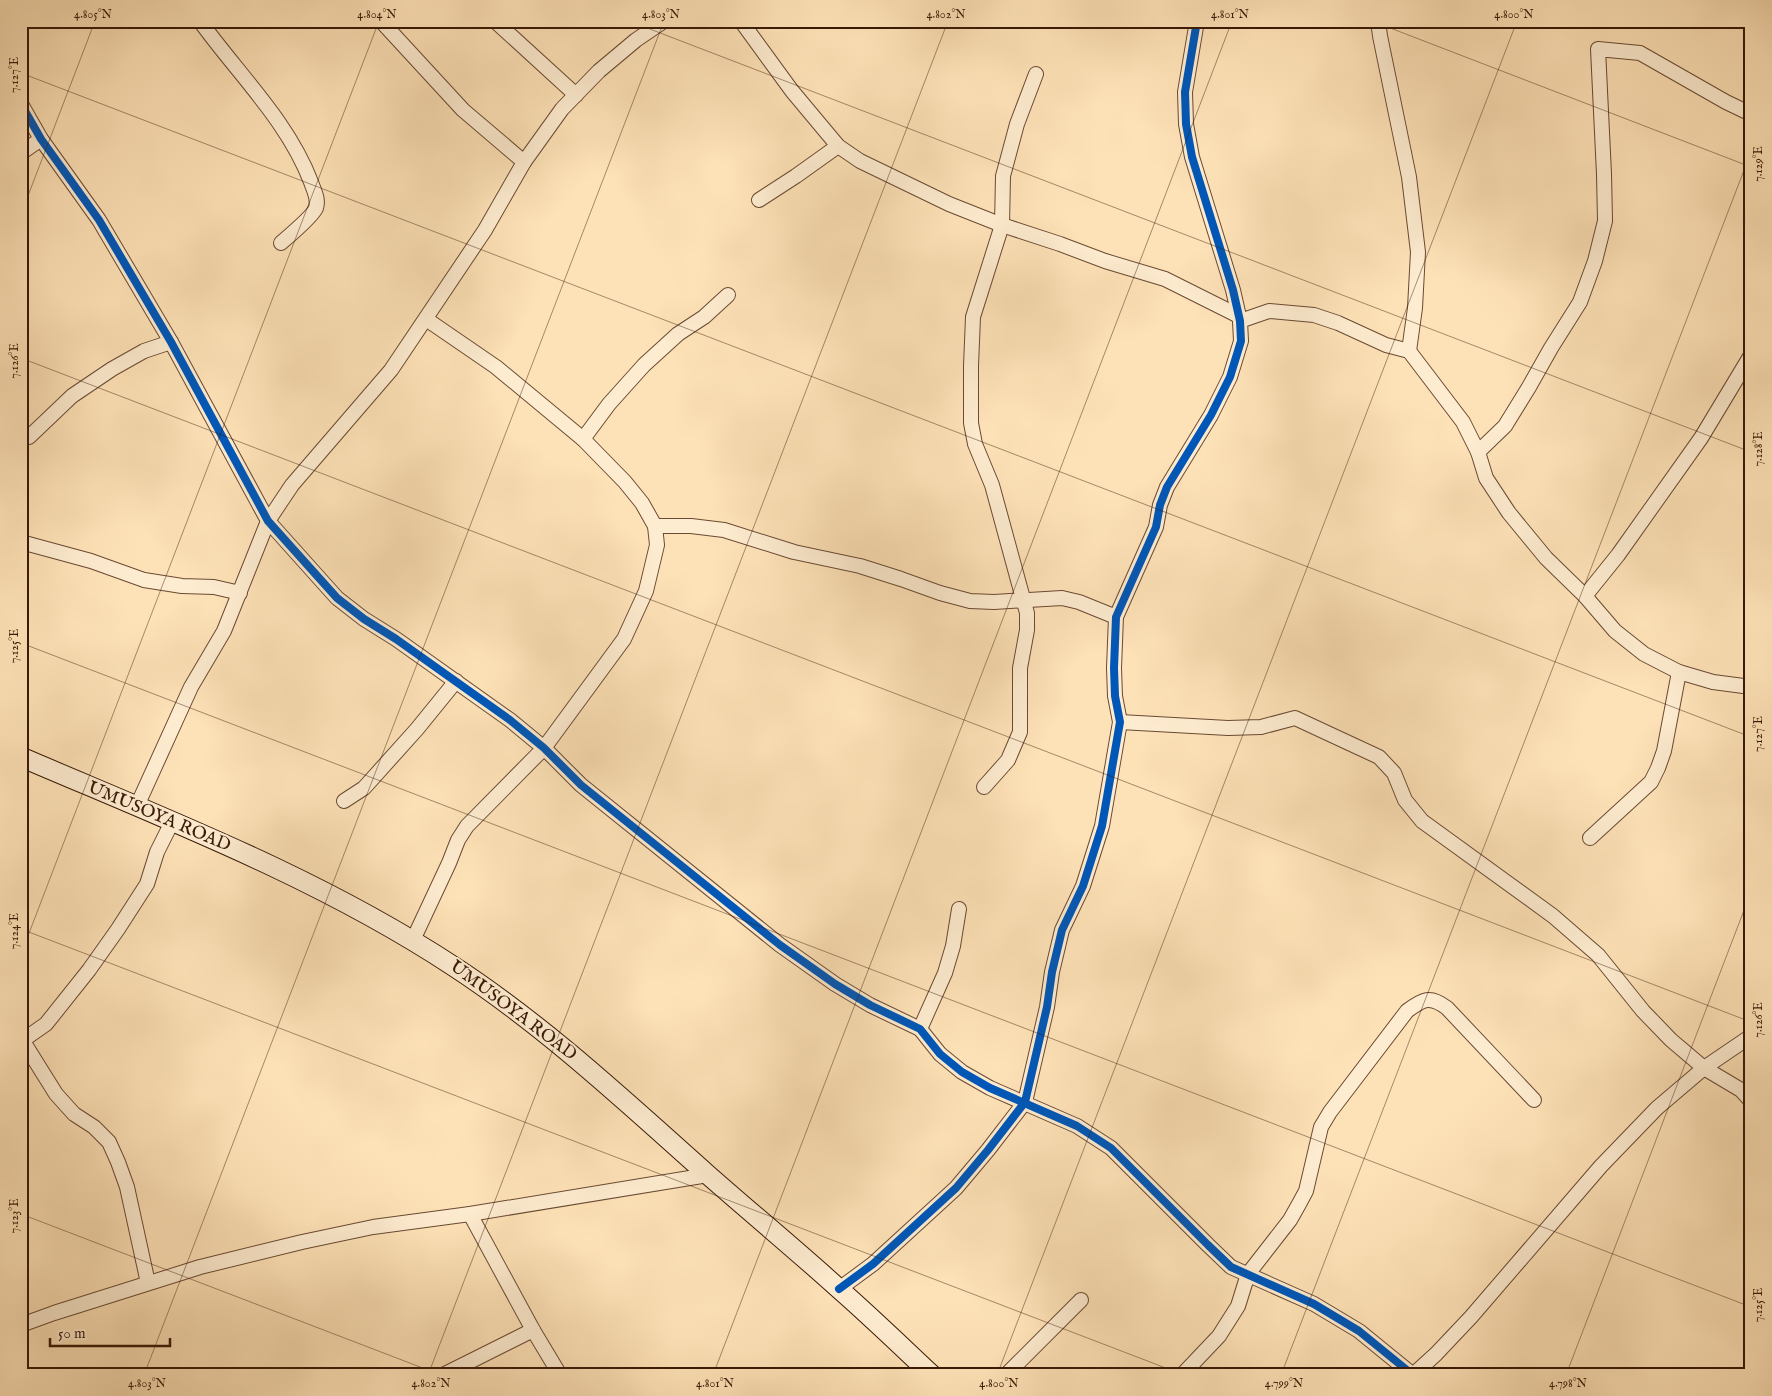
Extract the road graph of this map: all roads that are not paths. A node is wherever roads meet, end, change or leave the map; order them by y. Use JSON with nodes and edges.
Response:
{"nodes":[{"id":1,"x":200,"y":21,"type":"edge"},
{"id":2,"x":381,"y":21,"type":"edge"},
{"id":3,"x":496,"y":21,"type":"edge"},
{"id":4,"x":664,"y":21,"type":"edge"},
{"id":5,"x":741,"y":21,"type":"edge"},
{"id":6,"x":1197,"y":21,"type":"edge"},
{"id":7,"x":1378,"y":21,"type":"edge"},
{"id":8,"x":1036,"y":74,"type":"dead end"},
{"id":9,"x":576,"y":95,"type":"junction"},
{"id":10,"x":21,"y":104,"type":"edge"},
{"id":11,"x":1751,"y":114,"type":"edge"},
{"id":12,"x":42,"y":139,"type":"junction"},
{"id":13,"x":838,"y":146,"type":"junction"},
{"id":14,"x":21,"y":152,"type":"edge"},
{"id":15,"x":524,"y":162,"type":"junction"},
{"id":16,"x":759,"y":200,"type":"dead end"},
{"id":17,"x":1002,"y":226,"type":"junction"},
{"id":18,"x":281,"y":243,"type":"dead end"},
{"id":19,"x":728,"y":295,"type":"dead end"},
{"id":20,"x":1239,"y":318,"type":"junction"},
{"id":21,"x":426,"y":319,"type":"junction"},
{"id":22,"x":171,"y":342,"type":"junction"},
{"id":23,"x":1409,"y":351,"type":"junction"},
{"id":24,"x":1751,"y":355,"type":"edge"},
{"id":25,"x":29,"y":437,"type":"dead end"},
{"id":26,"x":583,"y":439,"type":"junction"},
{"id":27,"x":1478,"y":452,"type":"junction"},
{"id":28,"x":268,"y":521,"type":"junction"},
{"id":29,"x":655,"y":526,"type":"junction"},
{"id":30,"x":21,"y":542,"type":"edge"},
{"id":31,"x":240,"y":593,"type":"junction"},
{"id":32,"x":1586,"y":596,"type":"junction"},
{"id":33,"x":1024,"y":601,"type":"junction"},
{"id":34,"x":1116,"y":617,"type":"junction"},
{"id":35,"x":1679,"y":672,"type":"junction"},
{"id":36,"x":456,"y":681,"type":"junction"},
{"id":37,"x":1751,"y":687,"type":"edge"},
{"id":38,"x":1120,"y":722,"type":"junction"},
{"id":39,"x":544,"y":748,"type":"junction"},
{"id":40,"x":21,"y":757,"type":"edge"},
{"id":41,"x":984,"y":787,"type":"dead end"},
{"id":42,"x":344,"y":801,"type":"dead end"},
{"id":43,"x":137,"y":806,"type":"junction"},
{"id":44,"x":172,"y":822,"type":"junction"},
{"id":45,"x":1590,"y":838,"type":"dead end"},
{"id":46,"x":959,"y":908,"type":"dead end"},
{"id":47,"x":413,"y":940,"type":"junction"},
{"id":48,"x":920,"y":1029,"type":"junction"},
{"id":49,"x":1751,"y":1036,"type":"edge"},
{"id":50,"x":22,"y":1039,"type":"edge"},
{"id":51,"x":1704,"y":1068,"type":"junction"},
{"id":52,"x":1534,"y":1100,"type":"dead end"},
{"id":53,"x":1751,"y":1101,"type":"edge"},
{"id":54,"x":1025,"y":1102,"type":"junction"},
{"id":55,"x":708,"y":1175,"type":"junction"},
{"id":56,"x":470,"y":1214,"type":"junction"},
{"id":57,"x":1248,"y":1274,"type":"junction"},
{"id":58,"x":148,"y":1283,"type":"junction"},
{"id":59,"x":839,"y":1289,"type":"junction"},
{"id":60,"x":1081,"y":1300,"type":"dead end"},
{"id":61,"x":21,"y":1325,"type":"edge"},
{"id":62,"x":533,"y":1330,"type":"junction"},
{"id":63,"x":443,"y":1375,"type":"edge"},
{"id":64,"x":560,"y":1375,"type":"edge"},
{"id":65,"x":932,"y":1375,"type":"edge"},
{"id":66,"x":1006,"y":1375,"type":"edge"},
{"id":67,"x":1182,"y":1375,"type":"edge"},
{"id":68,"x":1413,"y":1375,"type":"edge"}],
"edges":[{"from":1,"to":18,"type":"street"},
{"from":2,"to":15,"type":"street"},
{"from":3,"to":9,"type":"street"},
{"from":4,"to":9,"type":"street"},
{"from":5,"to":13,"type":"street"},
{"from":6,"to":20,"type":"street"},
{"from":7,"to":23,"type":"street"},
{"from":8,"to":17,"type":"street"},
{"from":9,"to":15,"type":"street"},
{"from":10,"to":12,"type":"street"},
{"from":11,"to":27,"type":"street"},
{"from":12,"to":14,"type":"street"},
{"from":12,"to":22,"type":"street"},
{"from":13,"to":16,"type":"street"},
{"from":13,"to":17,"type":"street"},
{"from":15,"to":21,"type":"street"},
{"from":17,"to":20,"type":"street"},
{"from":17,"to":33,"type":"street"},
{"from":19,"to":26,"type":"street"},
{"from":20,"to":23,"type":"street"},
{"from":20,"to":34,"type":"street"},
{"from":21,"to":26,"type":"street"},
{"from":21,"to":28,"type":"street"},
{"from":22,"to":25,"type":"street"},
{"from":22,"to":28,"type":"street"},
{"from":23,"to":27,"type":"street"},
{"from":24,"to":32,"type":"street"},
{"from":26,"to":29,"type":"street"},
{"from":27,"to":32,"type":"street"},
{"from":28,"to":31,"type":"street"},
{"from":28,"to":36,"type":"street"},
{"from":29,"to":33,"type":"street"},
{"from":29,"to":39,"type":"street"},
{"from":30,"to":31,"type":"street"},
{"from":31,"to":43,"type":"street"},
{"from":32,"to":35,"type":"street"},
{"from":33,"to":34,"type":"street"},
{"from":33,"to":41,"type":"street"},
{"from":34,"to":38,"type":"street"},
{"from":35,"to":37,"type":"street"},
{"from":35,"to":45,"type":"street"},
{"from":36,"to":39,"type":"street"},
{"from":36,"to":42,"type":"street"},
{"from":38,"to":51,"type":"street"},
{"from":38,"to":54,"type":"street"},
{"from":39,"to":47,"type":"street"},
{"from":39,"to":48,"type":"street"},
{"from":40,"to":43,"type":"main road","name":"UMUSOYA ROAD"},
{"from":43,"to":44,"type":"main road","name":"UMUSOYA ROAD"},
{"from":44,"to":47,"type":"main road","name":"UMUSOYA ROAD"},
{"from":44,"to":50,"type":"street"},
{"from":46,"to":48,"type":"street"},
{"from":47,"to":55,"type":"main road","name":"UMUSOYA ROAD"},
{"from":48,"to":54,"type":"street"},
{"from":49,"to":51,"type":"street"},
{"from":50,"to":58,"type":"street"},
{"from":51,"to":53,"type":"street"},
{"from":51,"to":68,"type":"street"},
{"from":52,"to":57,"type":"street"},
{"from":54,"to":57,"type":"street"},
{"from":54,"to":59,"type":"street"},
{"from":55,"to":56,"type":"street"},
{"from":55,"to":59,"type":"main road","name":"UMUSOYA ROAD"},
{"from":56,"to":58,"type":"street"},
{"from":56,"to":62,"type":"street"},
{"from":57,"to":67,"type":"street"},
{"from":57,"to":68,"type":"street"},
{"from":58,"to":61,"type":"street"},
{"from":59,"to":65,"type":"main road","name":"UMUSOYA ROAD"},
{"from":60,"to":66,"type":"street"},
{"from":62,"to":63,"type":"street"},
{"from":62,"to":64,"type":"street"}]}
